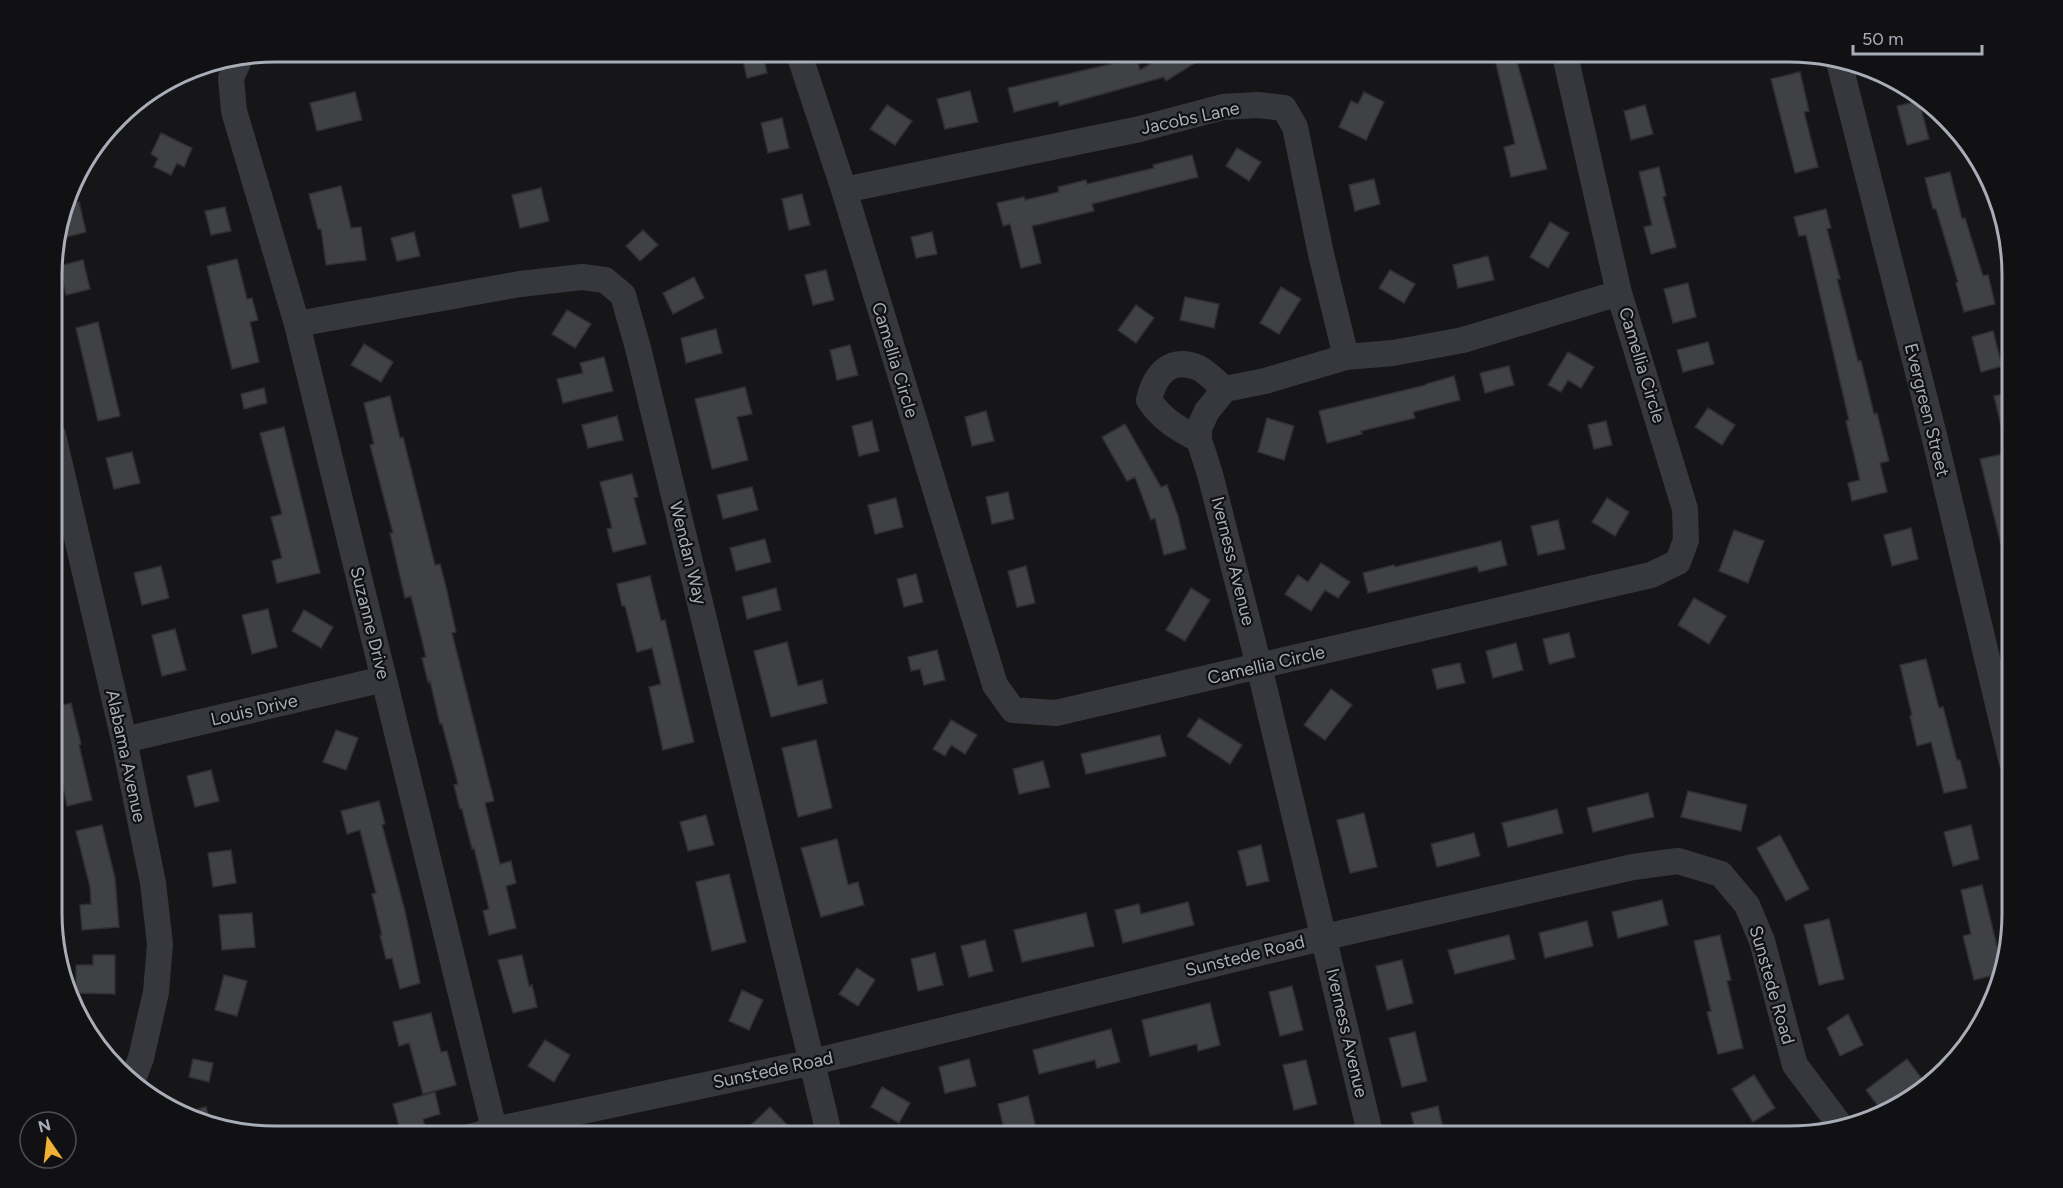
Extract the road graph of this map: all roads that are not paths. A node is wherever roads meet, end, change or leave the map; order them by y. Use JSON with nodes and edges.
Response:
{"nodes":[{"id":1,"x":802,"y":62,"type":"edge"},
{"id":2,"x":1566,"y":62,"type":"edge"},
{"id":3,"x":237,"y":65,"type":"edge"},
{"id":4,"x":1841,"y":68,"type":"edge"},
{"id":5,"x":844,"y":190,"type":"junction"},
{"id":6,"x":1619,"y":293,"type":"junction"},
{"id":7,"x":297,"y":324,"type":"junction"},
{"id":8,"x":1346,"y":357,"type":"junction"},
{"id":9,"x":1225,"y":389,"type":"junction"},
{"id":10,"x":1199,"y":440,"type":"junction"},
{"id":11,"x":62,"y":474,"type":"edge"},
{"id":12,"x":1259,"y":666,"type":"junction"},
{"id":13,"x":384,"y":680,"type":"junction"},
{"id":14,"x":2002,"y":720,"type":"edge"},
{"id":15,"x":124,"y":740,"type":"junction"},
{"id":16,"x":1325,"y":937,"type":"junction"},
{"id":17,"x":813,"y":1062,"type":"junction"},
{"id":18,"x":135,"y":1075,"type":"edge"},
{"id":19,"x":1837,"y":1121,"type":"edge"},
{"id":20,"x":485,"y":1126,"type":"edge"},
{"id":21,"x":527,"y":1126,"type":"edge"},
{"id":22,"x":828,"y":1126,"type":"edge"},
{"id":23,"x":1368,"y":1126,"type":"edge"}],
"edges":[{"from":1,"to":5,"type":"street","name":"Camellia Circle"},
{"from":2,"to":6,"type":"street","name":"Camellia Circle"},
{"from":3,"to":7,"type":"street","name":"Suzanne Drive"},
{"from":4,"to":14,"type":"street","name":"Evergreen Street"},
{"from":5,"to":8,"type":"street","name":"Jacobs Lane"},
{"from":5,"to":12,"type":"street","name":"Camellia Circle"},
{"from":6,"to":8,"type":"street"},
{"from":6,"to":12,"type":"street","name":"Camellia Circle"},
{"from":7,"to":13,"type":"street","name":"Suzanne Drive"},
{"from":7,"to":17,"type":"street","name":"Wendan Way"},
{"from":8,"to":9,"type":"street"},
{"from":9,"to":10,"type":"street"},
{"from":9,"to":10,"type":"street"},
{"from":10,"to":12,"type":"street","name":"Iverness Avenue"},
{"from":11,"to":15,"type":"street","name":"Alabama Avenue"},
{"from":12,"to":16,"type":"street","name":"Iverness Avenue"},
{"from":13,"to":15,"type":"street","name":"Louis Drive"},
{"from":13,"to":20,"type":"street","name":"Suzanne Drive"},
{"from":15,"to":18,"type":"street","name":"Alabama Avenue"},
{"from":16,"to":17,"type":"street","name":"Sunstede Road"},
{"from":16,"to":19,"type":"street","name":"Sunstede Road"},
{"from":16,"to":23,"type":"street","name":"Iverness Avenue"},
{"from":17,"to":21,"type":"street","name":"Sunstede Road"},
{"from":17,"to":22,"type":"street","name":"Wendan Way"}]}
